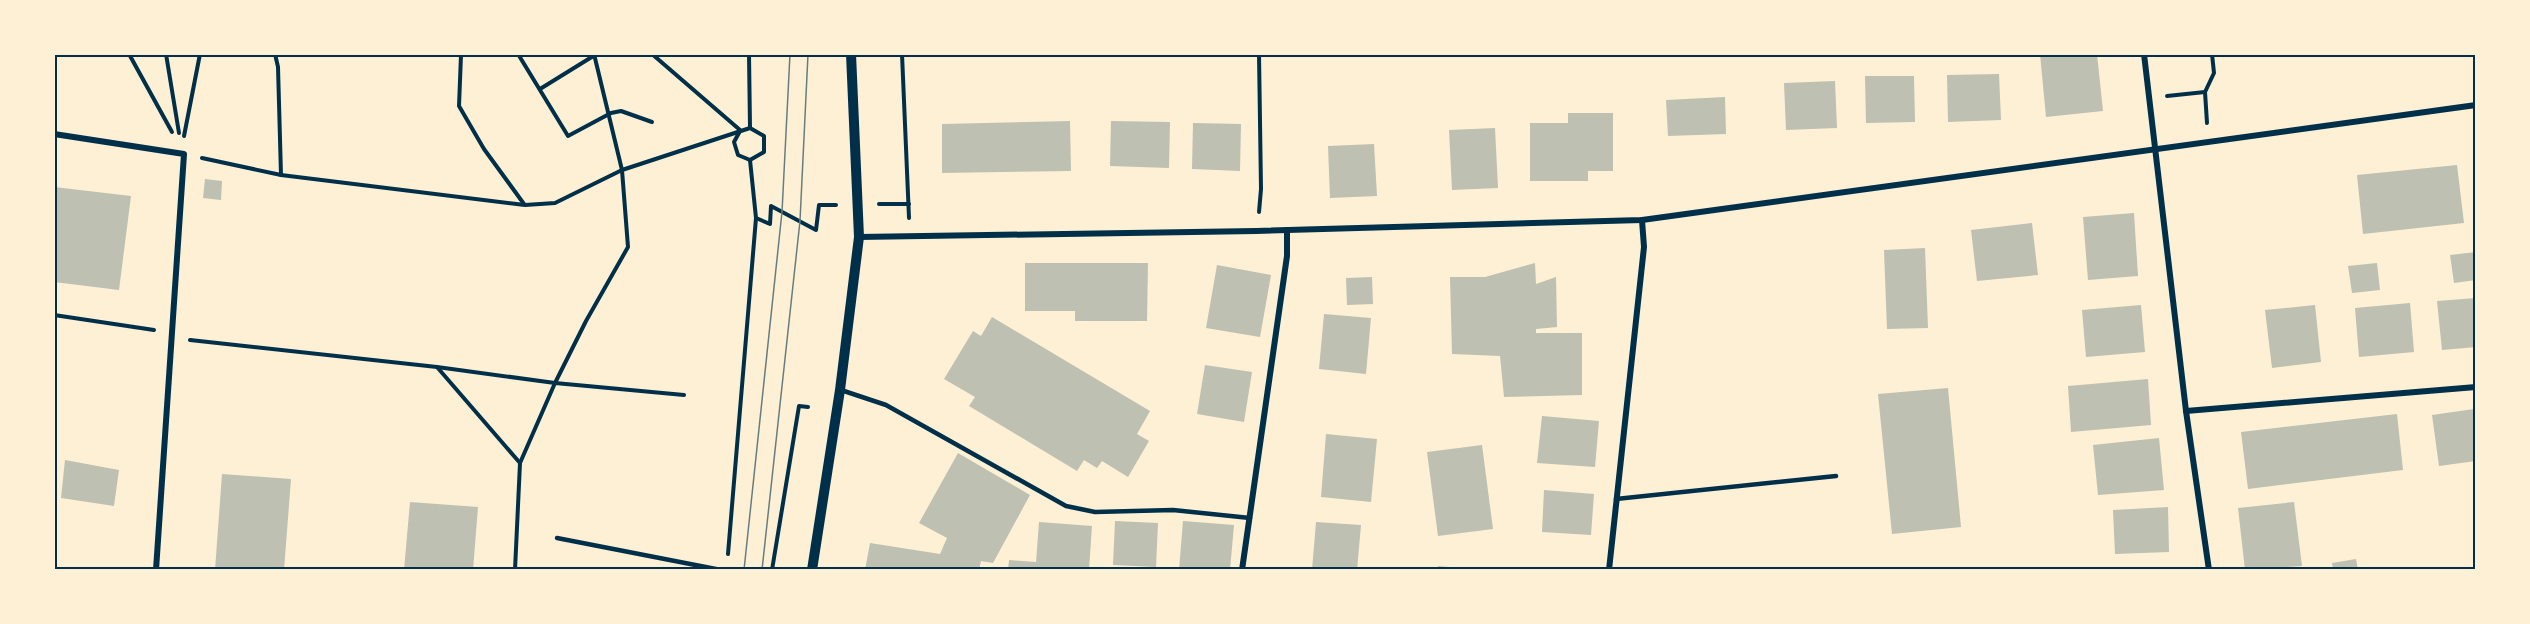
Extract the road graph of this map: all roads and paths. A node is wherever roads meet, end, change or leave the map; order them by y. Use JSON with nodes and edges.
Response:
{"nodes":[{"id":1,"x":129,"y":54,"type":"edge"},
{"id":2,"x":166,"y":54,"type":"edge"},
{"id":3,"x":200,"y":54,"type":"edge"},
{"id":4,"x":275,"y":54,"type":"edge"},
{"id":5,"x":464,"y":54,"type":"edge"},
{"id":6,"x":518,"y":54,"type":"edge"},
{"id":7,"x":652,"y":54,"type":"edge"},
{"id":8,"x":749,"y":54,"type":"edge"},
{"id":9,"x":851,"y":54,"type":"edge"},
{"id":10,"x":902,"y":54,"type":"edge"},
{"id":11,"x":1259,"y":54,"type":"edge"},
{"id":12,"x":2144,"y":54,"type":"edge"},
{"id":13,"x":2212,"y":54,"type":"edge"},
{"id":14,"x":595,"y":55,"type":"edge"},
{"id":15,"x":540,"y":89,"type":"junction"},
{"id":16,"x":2205,"y":92,"type":"junction"},
{"id":17,"x":2148,"y":98,"type":"junction"},
{"id":18,"x":2476,"y":105,"type":"edge"},
{"id":19,"x":611,"y":113,"type":"junction"},
{"id":20,"x":652,"y":122,"type":"dead end"},
{"id":21,"x":750,"y":128,"type":"junction"},
{"id":22,"x":741,"y":131,"type":"junction"},
{"id":23,"x":54,"y":134,"type":"edge"},
{"id":24,"x":2208,"y":142,"type":"junction"},
{"id":25,"x":183,"y":151,"type":"junction"},
{"id":26,"x":2154,"y":151,"type":"junction"},
{"id":27,"x":750,"y":160,"type":"junction"},
{"id":28,"x":622,"y":170,"type":"junction"},
{"id":29,"x":280,"y":175,"type":"junction"},
{"id":30,"x":859,"y":204,"type":"junction"},
{"id":31,"x":525,"y":205,"type":"junction"},
{"id":32,"x":756,"y":218,"type":"junction"},
{"id":33,"x":1642,"y":220,"type":"junction"},
{"id":34,"x":1257,"y":231,"type":"junction"},
{"id":35,"x":1287,"y":231,"type":"junction"},
{"id":36,"x":859,"y":237,"type":"junction"},
{"id":37,"x":54,"y":315,"type":"edge"},
{"id":38,"x":170,"y":333,"type":"junction"},
{"id":39,"x":437,"y":367,"type":"junction"},
{"id":40,"x":555,"y":383,"type":"junction"},
{"id":41,"x":2476,"y":387,"type":"edge"},
{"id":42,"x":840,"y":390,"type":"junction"},
{"id":43,"x":684,"y":395,"type":"dead end"},
{"id":44,"x":808,"y":407,"type":"dead end"},
{"id":45,"x":2186,"y":411,"type":"junction"},
{"id":46,"x":520,"y":464,"type":"junction"},
{"id":47,"x":1836,"y":476,"type":"dead end"},
{"id":48,"x":1616,"y":499,"type":"junction"},
{"id":49,"x":1250,"y":518,"type":"junction"},
{"id":50,"x":557,"y":538,"type":"dead end"},
{"id":51,"x":728,"y":558,"type":"dead end"},
{"id":52,"x":156,"y":570,"type":"edge"},
{"id":53,"x":515,"y":570,"type":"edge"},
{"id":54,"x":721,"y":570,"type":"edge"},
{"id":55,"x":772,"y":570,"type":"edge"},
{"id":56,"x":812,"y":570,"type":"edge"},
{"id":57,"x":1242,"y":570,"type":"edge"},
{"id":58,"x":1609,"y":570,"type":"edge"},
{"id":59,"x":2209,"y":570,"type":"edge"}],
"edges":[{"from":1,"to":25,"type":"path"},
{"from":2,"to":25,"type":"path"},
{"from":3,"to":25,"type":"path"},
{"from":4,"to":29,"type":"path"},
{"from":5,"to":31,"type":"path"},
{"from":6,"to":15,"type":"path"},
{"from":7,"to":22,"type":"path"},
{"from":8,"to":21,"type":"path"},
{"from":9,"to":30,"type":"street"},
{"from":10,"to":30,"type":"path"},
{"from":11,"to":34,"type":"path"},
{"from":12,"to":17,"type":"street"},
{"from":13,"to":16,"type":"path"},
{"from":14,"to":15,"type":"path"},
{"from":14,"to":19,"type":"path"},
{"from":15,"to":19,"type":"path"},
{"from":16,"to":17,"type":"path"},
{"from":16,"to":24,"type":"path"},
{"from":17,"to":26,"type":"street"},
{"from":18,"to":24,"type":"street"},
{"from":19,"to":20,"type":"path"},
{"from":19,"to":28,"type":"path"},
{"from":21,"to":22,"type":"path"},
{"from":21,"to":27,"type":"path"},
{"from":22,"to":27,"type":"path"},
{"from":22,"to":28,"type":"path"},
{"from":23,"to":25,"type":"street"},
{"from":24,"to":26,"type":"street"},
{"from":25,"to":29,"type":"path"},
{"from":25,"to":38,"type":"street"},
{"from":26,"to":33,"type":"street"},
{"from":26,"to":45,"type":"street"},
{"from":27,"to":32,"type":"path"},
{"from":28,"to":31,"type":"path"},
{"from":28,"to":40,"type":"path"},
{"from":29,"to":31,"type":"path"},
{"from":30,"to":32,"type":"path"},
{"from":30,"to":36,"type":"street"},
{"from":32,"to":51,"type":"path"},
{"from":33,"to":35,"type":"street"},
{"from":33,"to":48,"type":"street"},
{"from":34,"to":35,"type":"street"},
{"from":34,"to":36,"type":"street"},
{"from":35,"to":49,"type":"street"},
{"from":36,"to":42,"type":"street"},
{"from":37,"to":38,"type":"path"},
{"from":38,"to":39,"type":"path"},
{"from":38,"to":52,"type":"street"},
{"from":39,"to":40,"type":"path"},
{"from":39,"to":46,"type":"path"},
{"from":40,"to":43,"type":"path"},
{"from":40,"to":46,"type":"path"},
{"from":41,"to":45,"type":"street"},
{"from":42,"to":49,"type":"lane"},
{"from":42,"to":56,"type":"street"},
{"from":44,"to":55,"type":"path"},
{"from":45,"to":59,"type":"street"},
{"from":46,"to":53,"type":"path"},
{"from":47,"to":48,"type":"lane"},
{"from":48,"to":58,"type":"street"},
{"from":49,"to":57,"type":"street"},
{"from":50,"to":54,"type":"lane"}]}
